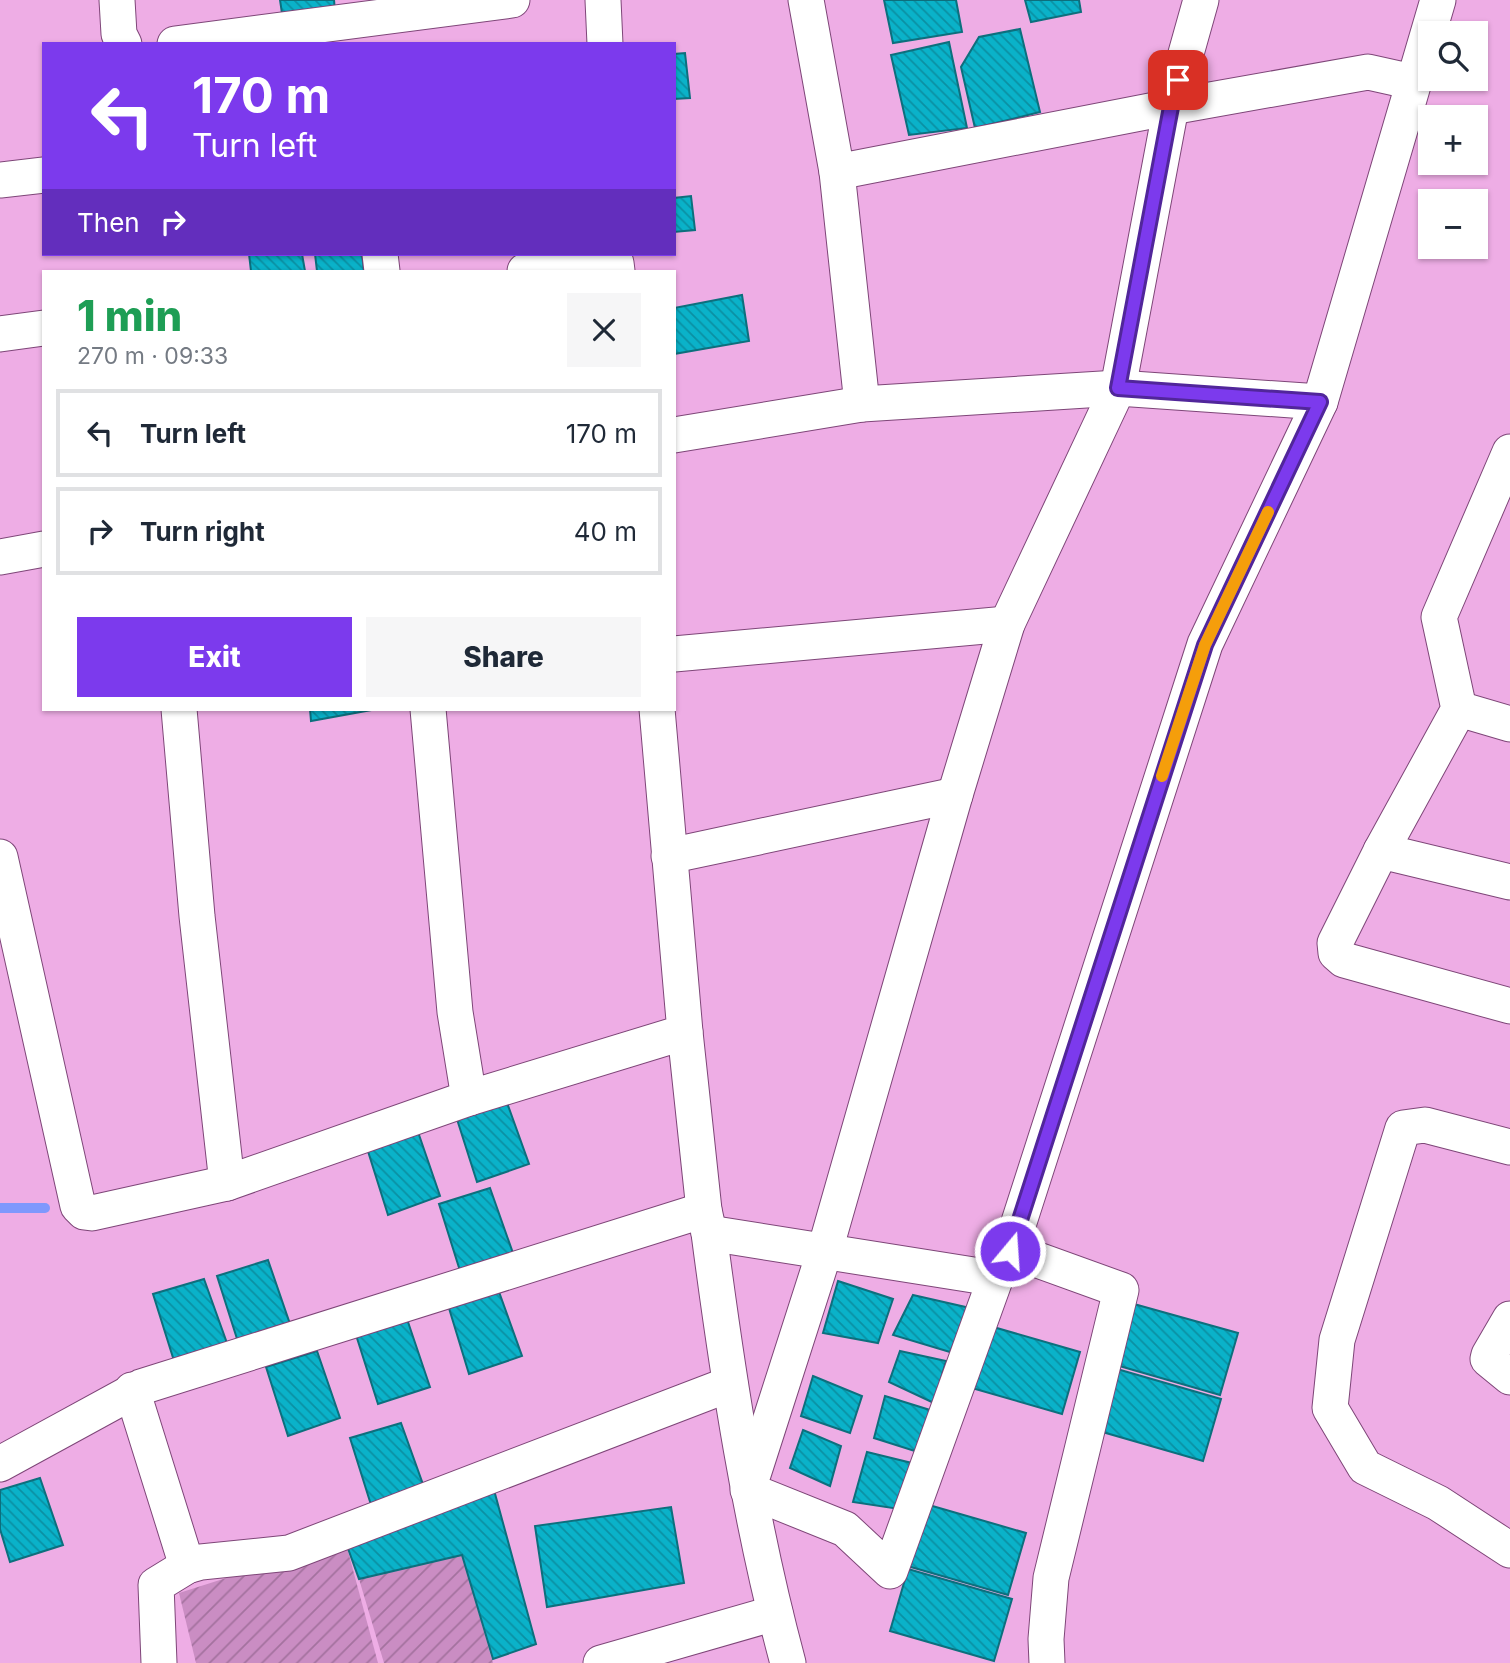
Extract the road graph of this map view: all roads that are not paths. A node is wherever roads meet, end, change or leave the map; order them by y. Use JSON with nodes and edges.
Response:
{"nodes":[{"id":1,"x":117,"y":0,"type":"edge"},
{"id":2,"x":512,"y":0,"type":"edge"},
{"id":3,"x":603,"y":0,"type":"edge"},
{"id":4,"x":806,"y":0,"type":"edge"},
{"id":5,"x":1201,"y":0,"type":"edge"},
{"id":6,"x":1438,"y":0,"type":"edge"},
{"id":7,"x":355,"y":22,"type":"edge"},
{"id":8,"x":123,"y":42,"type":"edge"},
{"id":9,"x":192,"y":42,"type":"edge"},
{"id":10,"x":605,"y":42,"type":"edge"},
{"id":11,"x":1413,"y":82,"type":"junction"},
{"id":12,"x":1171,"y":107,"type":"junction"},
{"id":13,"x":837,"y":173,"type":"junction"},
{"id":14,"x":42,"y":175,"type":"edge"},
{"id":15,"x":0,"y":180,"type":"edge"},
{"id":16,"x":616,"y":262,"type":"edge"},
{"id":17,"x":535,"y":270,"type":"edge"},
{"id":18,"x":42,"y":328,"type":"edge"},
{"id":19,"x":0,"y":334,"type":"edge"},
{"id":20,"x":1118,"y":388,"type":"junction"},
{"id":21,"x":1320,"y":402,"type":"junction"},
{"id":22,"x":862,"y":404,"type":"junction"},
{"id":23,"x":676,"y":435,"type":"edge"},
{"id":24,"x":1510,"y":452,"type":"edge"},
{"id":25,"x":42,"y":549,"type":"edge"},
{"id":26,"x":0,"y":557,"type":"edge"},
{"id":27,"x":1007,"y":624,"type":"junction"},
{"id":28,"x":676,"y":654,"type":"edge"},
{"id":29,"x":1459,"y":709,"type":"junction"},
{"id":30,"x":179,"y":711,"type":"edge"},
{"id":31,"x":428,"y":711,"type":"edge"},
{"id":32,"x":657,"y":711,"type":"edge"},
{"id":33,"x":1510,"y":723,"type":"edge"},
{"id":34,"x":955,"y":795,"type":"junction"},
{"id":35,"x":1381,"y":851,"type":"junction"},
{"id":36,"x":669,"y":856,"type":"junction"},
{"id":37,"x":0,"y":857,"type":"edge"},
{"id":38,"x":1510,"y":882,"type":"edge"},
{"id":39,"x":13,"y":976,"type":"edge"},
{"id":40,"x":1510,"y":1006,"type":"edge"},
{"id":41,"x":685,"y":1032,"type":"junction"},
{"id":42,"x":469,"y":1098,"type":"junction"},
{"id":43,"x":1510,"y":1147,"type":"edge"},
{"id":44,"x":227,"y":1183,"type":"junction"},
{"id":45,"x":706,"y":1222,"type":"junction"},
{"id":46,"x":825,"y":1251,"type":"junction"},
{"id":47,"x":1004,"y":1262,"type":"junction"},
{"id":48,"x":1510,"y":1319,"type":"edge"},
{"id":49,"x":1510,"y":1377,"type":"edge"},
{"id":50,"x":730,"y":1384,"type":"junction"},
{"id":51,"x":132,"y":1390,"type":"junction"},
{"id":52,"x":0,"y":1464,"type":"edge"},
{"id":53,"x":748,"y":1490,"type":"junction"},
{"id":54,"x":1510,"y":1550,"type":"edge"},
{"id":55,"x":187,"y":1566,"type":"junction"},
{"id":56,"x":775,"y":1613,"type":"junction"},
{"id":57,"x":159,"y":1663,"type":"edge"},
{"id":58,"x":601,"y":1663,"type":"edge"},
{"id":59,"x":788,"y":1663,"type":"edge"},
{"id":60,"x":1047,"y":1663,"type":"edge"}],
"edges":[{"from":1,"to":8,"type":"street"},
{"from":2,"to":7,"type":"street"},
{"from":3,"to":10,"type":"street"},
{"from":4,"to":13,"type":"street"},
{"from":5,"to":12,"type":"street"},
{"from":6,"to":11,"type":"street"},
{"from":7,"to":9,"type":"street"},
{"from":11,"to":12,"type":"street"},
{"from":11,"to":21,"type":"street"},
{"from":12,"to":13,"type":"street"},
{"from":12,"to":20,"type":"street"},
{"from":13,"to":22,"type":"street"},
{"from":14,"to":15,"type":"street"},
{"from":16,"to":17,"type":"street"},
{"from":18,"to":19,"type":"street"},
{"from":20,"to":21,"type":"street"},
{"from":20,"to":22,"type":"street"},
{"from":20,"to":27,"type":"street"},
{"from":21,"to":47,"type":"street"},
{"from":22,"to":23,"type":"street"},
{"from":24,"to":29,"type":"street"},
{"from":25,"to":26,"type":"street"},
{"from":27,"to":28,"type":"street"},
{"from":27,"to":34,"type":"street"},
{"from":29,"to":33,"type":"street"},
{"from":29,"to":35,"type":"street"},
{"from":30,"to":44,"type":"street"},
{"from":31,"to":42,"type":"street"},
{"from":32,"to":36,"type":"street"},
{"from":34,"to":36,"type":"street"},
{"from":34,"to":46,"type":"street"},
{"from":35,"to":38,"type":"street"},
{"from":35,"to":40,"type":"street"},
{"from":36,"to":41,"type":"street"},
{"from":37,"to":39,"type":"street"},
{"from":39,"to":44,"type":"street"},
{"from":41,"to":42,"type":"street"},
{"from":41,"to":45,"type":"street"},
{"from":42,"to":44,"type":"street"},
{"from":43,"to":54,"type":"street"},
{"from":45,"to":46,"type":"street"},
{"from":45,"to":50,"type":"street"},
{"from":45,"to":51,"type":"street"},
{"from":46,"to":47,"type":"street"},
{"from":46,"to":53,"type":"street"},
{"from":47,"to":53,"type":"street"},
{"from":47,"to":60,"type":"street"},
{"from":48,"to":49,"type":"street"},
{"from":50,"to":53,"type":"street"},
{"from":50,"to":55,"type":"street"},
{"from":51,"to":52,"type":"street"},
{"from":51,"to":55,"type":"street"},
{"from":53,"to":56,"type":"street"},
{"from":55,"to":57,"type":"street"},
{"from":56,"to":58,"type":"street"},
{"from":56,"to":59,"type":"street"}]}
